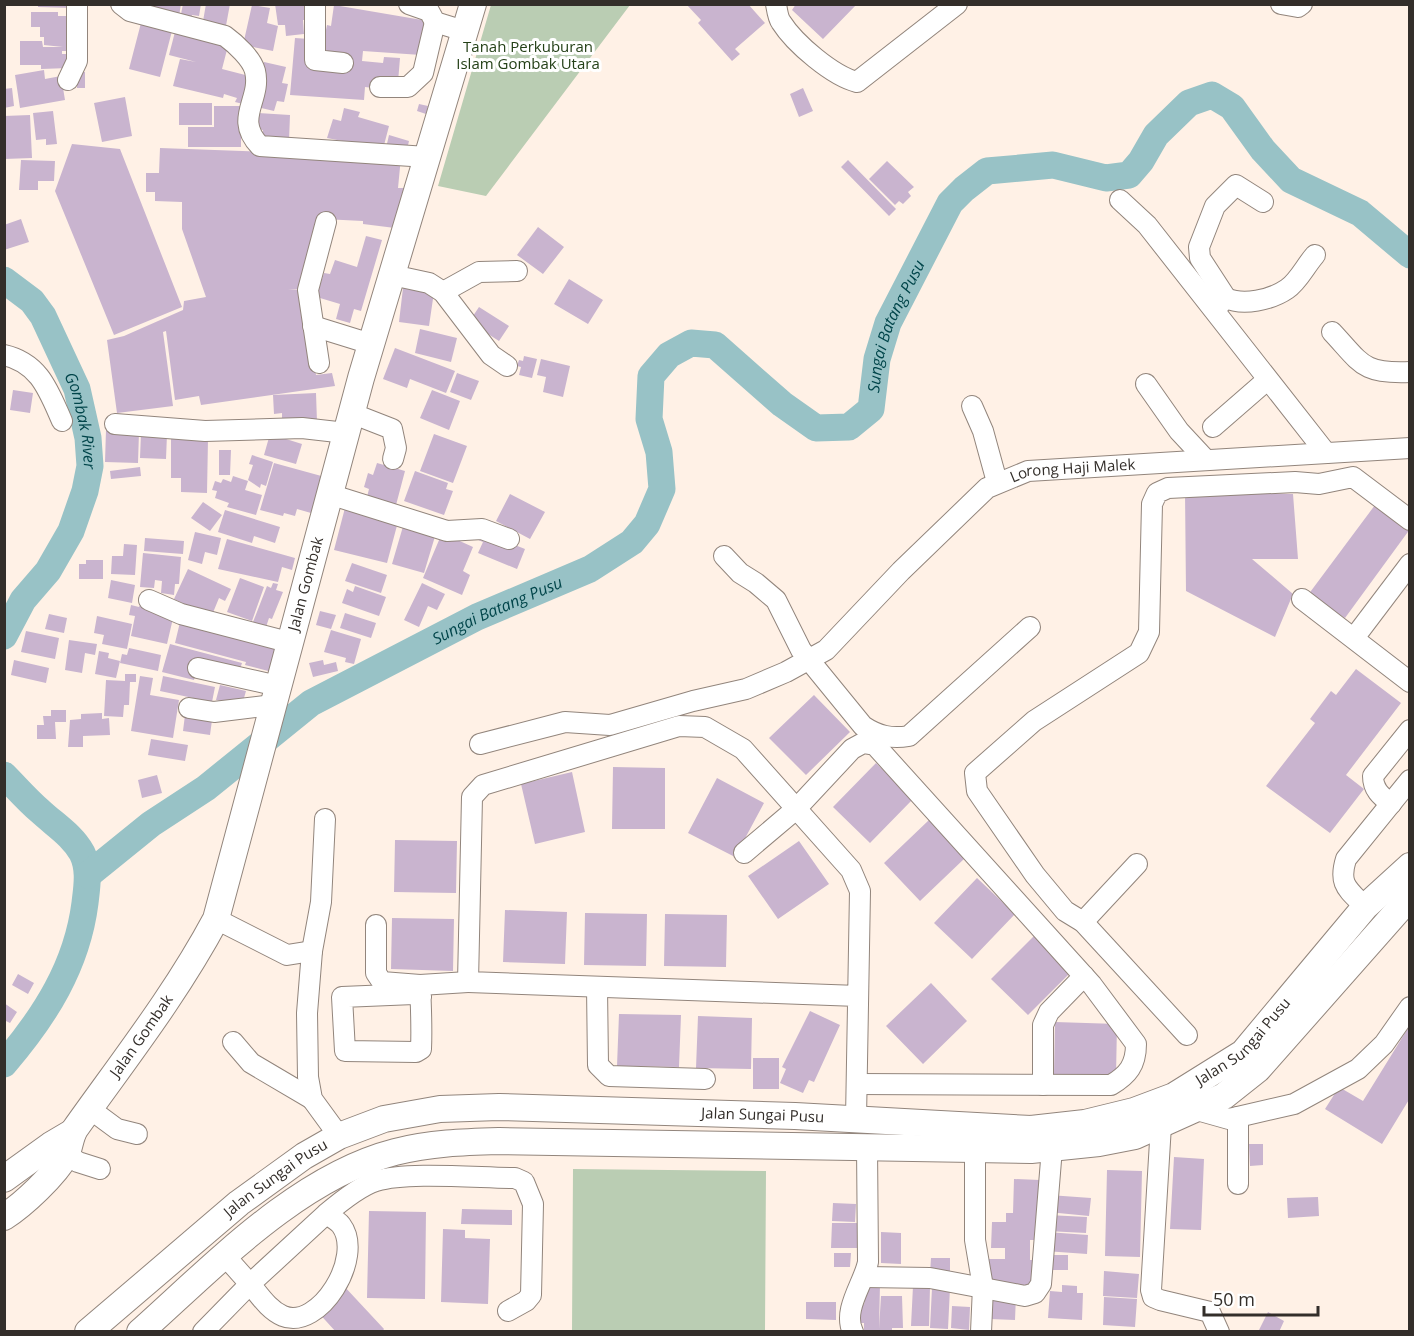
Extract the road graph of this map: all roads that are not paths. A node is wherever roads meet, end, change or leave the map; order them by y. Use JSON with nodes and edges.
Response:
{"nodes":[{"id":1,"x":77,"y":4,"type":"edge"},
{"id":2,"x":121,"y":4,"type":"edge"},
{"id":3,"x":315,"y":4,"type":"edge"},
{"id":4,"x":409,"y":4,"type":"edge"},
{"id":5,"x":473,"y":4,"type":"edge"},
{"id":6,"x":776,"y":4,"type":"edge"},
{"id":7,"x":957,"y":4,"type":"edge"},
{"id":8,"x":1281,"y":4,"type":"edge"},
{"id":9,"x":1302,"y":4,"type":"edge"},
{"id":10,"x":432,"y":13,"type":"edge"},
{"id":11,"x":464,"y":31,"type":"junction"},
{"id":12,"x":343,"y":63,"type":"dead end"},
{"id":13,"x":68,"y":80,"type":"dead end"},
{"id":14,"x":380,"y":87,"type":"dead end"},
{"id":15,"x":427,"y":157,"type":"junction"},
{"id":16,"x":1120,"y":200,"type":"dead end"},
{"id":17,"x":1263,"y":202,"type":"dead end"},
{"id":18,"x":326,"y":222,"type":"dead end"},
{"id":19,"x":1315,"y":255,"type":"dead end"},
{"id":20,"x":517,"y":271,"type":"dead end"},
{"id":21,"x":392,"y":275,"type":"junction"},
{"id":22,"x":443,"y":292,"type":"junction"},
{"id":23,"x":1219,"y":305,"type":"junction"},
{"id":24,"x":313,"y":326,"type":"junction"},
{"id":25,"x":1332,"y":332,"type":"dead end"},
{"id":26,"x":371,"y":344,"type":"junction"},
{"id":27,"x":4,"y":355,"type":"edge"},
{"id":28,"x":319,"y":363,"type":"dead end"},
{"id":29,"x":507,"y":366,"type":"dead end"},
{"id":30,"x":1410,"y":372,"type":"edge"},
{"id":31,"x":1268,"y":380,"type":"junction"},
{"id":32,"x":1146,"y":384,"type":"dead end"},
{"id":33,"x":972,"y":406,"type":"dead end"},
{"id":34,"x":62,"y":421,"type":"dead end"},
{"id":35,"x":349,"y":423,"type":"junction"},
{"id":36,"x":115,"y":424,"type":"dead end"},
{"id":37,"x":1213,"y":427,"type":"dead end"},
{"id":38,"x":1410,"y":448,"type":"edge"},
{"id":39,"x":1350,"y":451,"type":"junction"},
{"id":40,"x":1326,"y":453,"type":"junction"},
{"id":41,"x":1294,"y":455,"type":"junction"},
{"id":42,"x":393,"y":459,"type":"dead end"},
{"id":43,"x":1206,"y":460,"type":"junction"},
{"id":44,"x":1353,"y":477,"type":"junction"},
{"id":45,"x":997,"y":482,"type":"junction"},
{"id":46,"x":1295,"y":482,"type":"junction"},
{"id":47,"x":329,"y":494,"type":"junction"},
{"id":48,"x":1410,"y":520,"type":"edge"},
{"id":49,"x":509,"y":540,"type":"dead end"},
{"id":50,"x":724,"y":556,"type":"dead end"},
{"id":51,"x":1410,"y":564,"type":"edge"},
{"id":52,"x":1302,"y":599,"type":"dead end"},
{"id":53,"x":149,"y":600,"type":"dead end"},
{"id":54,"x":1029,"y":627,"type":"dead end"},
{"id":55,"x":1354,"y":639,"type":"junction"},
{"id":56,"x":288,"y":642,"type":"junction"},
{"id":57,"x":808,"y":659,"type":"junction"},
{"id":58,"x":198,"y":668,"type":"dead end"},
{"id":59,"x":1410,"y":681,"type":"edge"},
{"id":60,"x":273,"y":702,"type":"junction"},
{"id":61,"x":189,"y":708,"type":"dead end"},
{"id":62,"x":1410,"y":730,"type":"edge"},
{"id":63,"x":480,"y":744,"type":"dead end"},
{"id":64,"x":1410,"y":780,"type":"edge"},
{"id":65,"x":1391,"y":804,"type":"junction"},
{"id":66,"x":796,"y":809,"type":"junction"},
{"id":67,"x":325,"y":819,"type":"dead end"},
{"id":68,"x":744,"y":854,"type":"dead end"},
{"id":69,"x":1137,"y":864,"type":"dead end"},
{"id":70,"x":1410,"y":866,"type":"edge"},
{"id":71,"x":1410,"y":897,"type":"edge"},
{"id":72,"x":1365,"y":907,"type":"junction"},
{"id":73,"x":216,"y":919,"type":"junction"},
{"id":74,"x":1083,"y":922,"type":"junction"},
{"id":75,"x":376,"y":925,"type":"dead end"},
{"id":76,"x":312,"y":951,"type":"junction"},
{"id":77,"x":1084,"y":976,"type":"junction"},
{"id":78,"x":468,"y":982,"type":"junction"},
{"id":79,"x":597,"y":987,"type":"junction"},
{"id":80,"x":421,"y":991,"type":"junction"},
{"id":81,"x":858,"y":996,"type":"junction"},
{"id":82,"x":1410,"y":1007,"type":"edge"},
{"id":83,"x":1187,"y":1035,"type":"dead end"},
{"id":84,"x":233,"y":1042,"type":"dead end"},
{"id":85,"x":705,"y":1078,"type":"dead end"},
{"id":86,"x":857,"y":1084,"type":"junction"},
{"id":87,"x":1043,"y":1085,"type":"junction"},
{"id":88,"x":312,"y":1099,"type":"junction"},
{"id":89,"x":90,"y":1109,"type":"junction"},
{"id":90,"x":1197,"y":1110,"type":"junction"},
{"id":91,"x":1238,"y":1117,"type":"junction"},
{"id":92,"x":856,"y":1119,"type":"junction"},
{"id":93,"x":1161,"y":1125,"type":"junction"},
{"id":94,"x":137,"y":1134,"type":"dead end"},
{"id":95,"x":339,"y":1136,"type":"junction"},
{"id":96,"x":63,"y":1144,"type":"junction"},
{"id":97,"x":867,"y":1146,"type":"junction"},
{"id":98,"x":1052,"y":1148,"type":"junction"},
{"id":99,"x":975,"y":1150,"type":"junction"},
{"id":100,"x":100,"y":1169,"type":"dead end"},
{"id":101,"x":4,"y":1179,"type":"edge"},
{"id":102,"x":1238,"y":1184,"type":"dead end"},
{"id":103,"x":326,"y":1214,"type":"junction"},
{"id":104,"x":4,"y":1217,"type":"edge"},
{"id":105,"x":225,"y":1256,"type":"junction"},
{"id":106,"x":865,"y":1277,"type":"junction"},
{"id":107,"x":250,"y":1284,"type":"junction"},
{"id":108,"x":983,"y":1287,"type":"junction"},
{"id":109,"x":508,"y":1311,"type":"dead end"},
{"id":110,"x":88,"y":1332,"type":"edge"},
{"id":111,"x":140,"y":1332,"type":"edge"},
{"id":112,"x":203,"y":1332,"type":"edge"},
{"id":113,"x":854,"y":1332,"type":"edge"},
{"id":114,"x":981,"y":1332,"type":"edge"},
{"id":115,"x":1219,"y":1332,"type":"edge"}],
"edges":[{"from":1,"to":13,"type":"street"},
{"from":2,"to":15,"type":"street"},
{"from":3,"to":12,"type":"street"},
{"from":4,"to":10,"type":"street"},
{"from":5,"to":11,"type":"main road","name":"Jalan Gombak"},
{"from":6,"to":7,"type":"street"},
{"from":8,"to":9,"type":"street"},
{"from":10,"to":11,"type":"street"},
{"from":10,"to":14,"type":"street"},
{"from":11,"to":15,"type":"main road","name":"Jalan Gombak"},
{"from":15,"to":21,"type":"main road","name":"Jalan Gombak"},
{"from":16,"to":23,"type":"street"},
{"from":17,"to":23,"type":"street"},
{"from":18,"to":24,"type":"street"},
{"from":19,"to":23,"type":"street"},
{"from":20,"to":22,"type":"street"},
{"from":21,"to":22,"type":"street"},
{"from":21,"to":26,"type":"main road","name":"Jalan Gombak"},
{"from":22,"to":29,"type":"street"},
{"from":23,"to":31,"type":"street"},
{"from":24,"to":26,"type":"street"},
{"from":24,"to":28,"type":"street"},
{"from":25,"to":30,"type":"street"},
{"from":26,"to":35,"type":"main road","name":"Jalan Gombak"},
{"from":27,"to":34,"type":"street"},
{"from":31,"to":37,"type":"street"},
{"from":31,"to":40,"type":"street"},
{"from":32,"to":43,"type":"street"},
{"from":33,"to":45,"type":"street"},
{"from":35,"to":36,"type":"street"},
{"from":35,"to":42,"type":"street"},
{"from":35,"to":47,"type":"main road","name":"Jalan Gombak"},
{"from":38,"to":39,"type":"street","name":"Lorong Haji Malek"},
{"from":39,"to":40,"type":"street","name":"Lorong Haji Malek"},
{"from":39,"to":44,"type":"street"},
{"from":40,"to":41,"type":"street","name":"Lorong Haji Malek"},
{"from":41,"to":43,"type":"street","name":"Lorong Haji Malek"},
{"from":41,"to":46,"type":"street"},
{"from":43,"to":45,"type":"street","name":"Lorong Haji Malek"},
{"from":44,"to":46,"type":"street"},
{"from":44,"to":48,"type":"street"},
{"from":45,"to":57,"type":"street","name":"Lorong Haji Malek"},
{"from":46,"to":74,"type":"street"},
{"from":47,"to":49,"type":"street"},
{"from":47,"to":56,"type":"main road","name":"Jalan Gombak"},
{"from":50,"to":57,"type":"street"},
{"from":51,"to":55,"type":"street"},
{"from":52,"to":55,"type":"street"},
{"from":53,"to":56,"type":"street"},
{"from":54,"to":57,"type":"street"},
{"from":55,"to":59,"type":"street"},
{"from":56,"to":60,"type":"main road","name":"Jalan Gombak"},
{"from":57,"to":63,"type":"street","name":"Lorong Haji Malek"},
{"from":58,"to":60,"type":"street"},
{"from":60,"to":61,"type":"street"},
{"from":60,"to":73,"type":"main road","name":"Jalan Gombak"},
{"from":62,"to":65,"type":"street"},
{"from":64,"to":65,"type":"street"},
{"from":65,"to":72,"type":"street"},
{"from":66,"to":68,"type":"street"},
{"from":66,"to":77,"type":"street"},
{"from":66,"to":78,"type":"street"},
{"from":66,"to":81,"type":"street"},
{"from":67,"to":76,"type":"street"},
{"from":69,"to":74,"type":"street"},
{"from":70,"to":72,"type":"main road","name":"Jalan Sungai Pusu"},
{"from":71,"to":90,"type":"main road","name":"Jalan Sungai Pusu"},
{"from":72,"to":92,"type":"main road","name":"Jalan Sungai Pusu"},
{"from":73,"to":76,"type":"street"},
{"from":73,"to":89,"type":"main road","name":"Jalan Gombak"},
{"from":74,"to":83,"type":"street"},
{"from":75,"to":80,"type":"street"},
{"from":76,"to":88,"type":"street"},
{"from":77,"to":87,"type":"street"},
{"from":77,"to":87,"type":"street"},
{"from":78,"to":79,"type":"street"},
{"from":78,"to":80,"type":"street"},
{"from":79,"to":81,"type":"street"},
{"from":79,"to":85,"type":"street"},
{"from":80,"to":80,"type":"street"},
{"from":81,"to":86,"type":"street"},
{"from":82,"to":91,"type":"street"},
{"from":84,"to":88,"type":"street"},
{"from":86,"to":87,"type":"street"},
{"from":86,"to":92,"type":"street"},
{"from":88,"to":95,"type":"street"},
{"from":89,"to":94,"type":"street"},
{"from":89,"to":96,"type":"main road","name":"Jalan Gombak"},
{"from":90,"to":91,"type":"street"},
{"from":90,"to":93,"type":"main road","name":"Jalan Sungai Pusu"},
{"from":91,"to":102,"type":"street"},
{"from":92,"to":95,"type":"main road","name":"Jalan Sungai Pusu"},
{"from":93,"to":98,"type":"main road","name":"Jalan Sungai Pusu"},
{"from":93,"to":115,"type":"street"},
{"from":95,"to":110,"type":"main road","name":"Jalan Sungai Pusu"},
{"from":96,"to":100,"type":"street"},
{"from":96,"to":101,"type":"main road","name":"Jalan Gombak"},
{"from":96,"to":104,"type":"main road","name":"Jalan Gombak"},
{"from":97,"to":99,"type":"main road","name":"Jalan Sungai Pusu"},
{"from":97,"to":105,"type":"main road","name":"Jalan Sungai Pusu"},
{"from":97,"to":106,"type":"street"},
{"from":98,"to":99,"type":"main road","name":"Jalan Sungai Pusu"},
{"from":98,"to":108,"type":"street"},
{"from":99,"to":108,"type":"street"},
{"from":103,"to":107,"type":"street"},
{"from":103,"to":107,"type":"street"},
{"from":103,"to":109,"type":"street"},
{"from":105,"to":107,"type":"street"},
{"from":105,"to":111,"type":"main road","name":"Jalan Sungai Pusu"},
{"from":106,"to":108,"type":"street"},
{"from":106,"to":113,"type":"street"},
{"from":107,"to":112,"type":"street"},
{"from":108,"to":114,"type":"street"}]}
